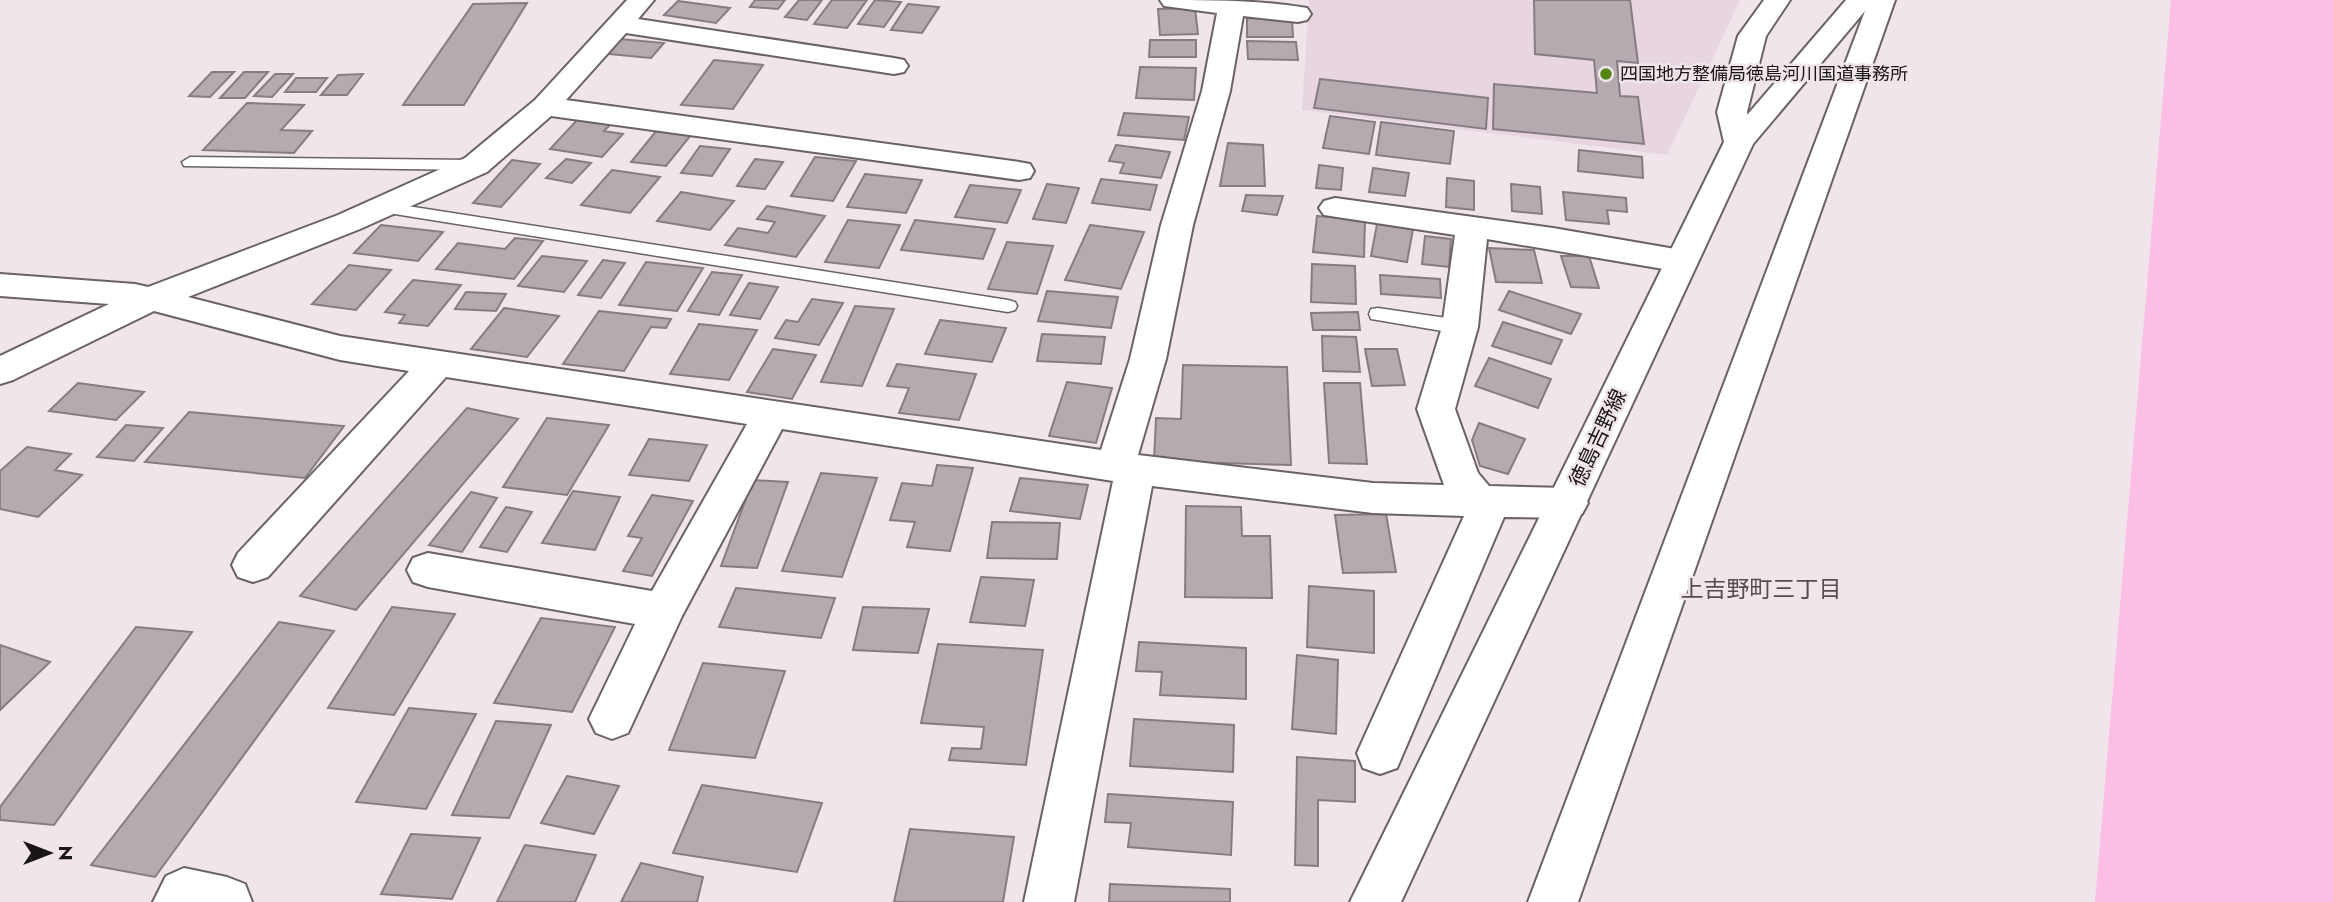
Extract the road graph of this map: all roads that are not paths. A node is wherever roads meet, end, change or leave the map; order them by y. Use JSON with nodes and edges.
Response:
{"nodes":[{"id":1,"x":641,"y":0,"type":"edge"},
{"id":2,"x":1173,"y":0,"type":"edge"},
{"id":3,"x":1777,"y":0,"type":"edge"},
{"id":4,"x":1861,"y":0,"type":"edge"},
{"id":5,"x":1882,"y":0,"type":"edge"},
{"id":6,"x":1231,"y":7,"type":"junction"},
{"id":7,"x":1298,"y":14,"type":"dead end"},
{"id":8,"x":619,"y":24,"type":"junction"},
{"id":9,"x":894,"y":66,"type":"dead end"},
{"id":10,"x":545,"y":106,"type":"junction"},
{"id":11,"x":1739,"y":142,"type":"junction"},
{"id":12,"x":190,"y":162,"type":"dead end"},
{"id":13,"x":476,"y":165,"type":"junction"},
{"id":14,"x":1019,"y":171,"type":"dead end"},
{"id":15,"x":382,"y":207,"type":"junction"},
{"id":16,"x":1335,"y":208,"type":"dead end"},
{"id":17,"x":1472,"y":226,"type":"junction"},
{"id":18,"x":1681,"y":261,"type":"junction"},
{"id":19,"x":0,"y":285,"type":"edge"},
{"id":20,"x":150,"y":299,"type":"junction"},
{"id":21,"x":1008,"y":306,"type":"dead end"},
{"id":22,"x":1378,"y":314,"type":"dead end"},
{"id":23,"x":1460,"y":327,"type":"junction"},
{"id":24,"x":437,"y":364,"type":"junction"},
{"id":25,"x":0,"y":371,"type":"edge"},
{"id":26,"x":770,"y":416,"type":"junction"},
{"id":27,"x":1125,"y":468,"type":"junction"},
{"id":28,"x":1484,"y":500,"type":"junction"},
{"id":29,"x":1568,"y":503,"type":"junction"},
{"id":30,"x":253,"y":565,"type":"dead end"},
{"id":31,"x":428,"y":570,"type":"dead end"},
{"id":32,"x":663,"y":611,"type":"junction"},
{"id":33,"x":612,"y":719,"type":"dead end"},
{"id":34,"x":1380,"y":753,"type":"dead end"},
{"id":35,"x":178,"y":902,"type":"edge"},
{"id":36,"x":227,"y":902,"type":"edge"},
{"id":37,"x":1049,"y":902,"type":"edge"},
{"id":38,"x":1375,"y":902,"type":"edge"},
{"id":39,"x":1553,"y":902,"type":"edge"}],
"edges":[{"from":1,"to":8,"type":"street"},
{"from":2,"to":6,"type":"street"},
{"from":3,"to":11,"type":"street"},
{"from":4,"to":11,"type":"street","name":"徳島吉野線"},
{"from":5,"to":39,"type":"street"},
{"from":6,"to":7,"type":"street"},
{"from":6,"to":27,"type":"street"},
{"from":8,"to":9,"type":"street"},
{"from":8,"to":10,"type":"street"},
{"from":10,"to":13,"type":"street"},
{"from":10,"to":14,"type":"street"},
{"from":11,"to":18,"type":"street","name":"徳島吉野線"},
{"from":12,"to":13,"type":"lane"},
{"from":13,"to":15,"type":"street"},
{"from":15,"to":20,"type":"street"},
{"from":15,"to":21,"type":"lane"},
{"from":16,"to":17,"type":"street"},
{"from":17,"to":18,"type":"street"},
{"from":17,"to":23,"type":"street"},
{"from":18,"to":29,"type":"street","name":"徳島吉野線"},
{"from":19,"to":20,"type":"street"},
{"from":20,"to":24,"type":"street"},
{"from":20,"to":25,"type":"street"},
{"from":22,"to":23,"type":"lane"},
{"from":23,"to":28,"type":"street"},
{"from":24,"to":26,"type":"street"},
{"from":24,"to":30,"type":"street"},
{"from":26,"to":27,"type":"street"},
{"from":26,"to":32,"type":"street"},
{"from":27,"to":28,"type":"street"},
{"from":27,"to":37,"type":"street"},
{"from":28,"to":29,"type":"street"},
{"from":28,"to":34,"type":"street"},
{"from":29,"to":38,"type":"street","name":"徳島吉野線"},
{"from":31,"to":32,"type":"street"},
{"from":32,"to":33,"type":"street"},
{"from":35,"to":36,"type":"street"}]}
